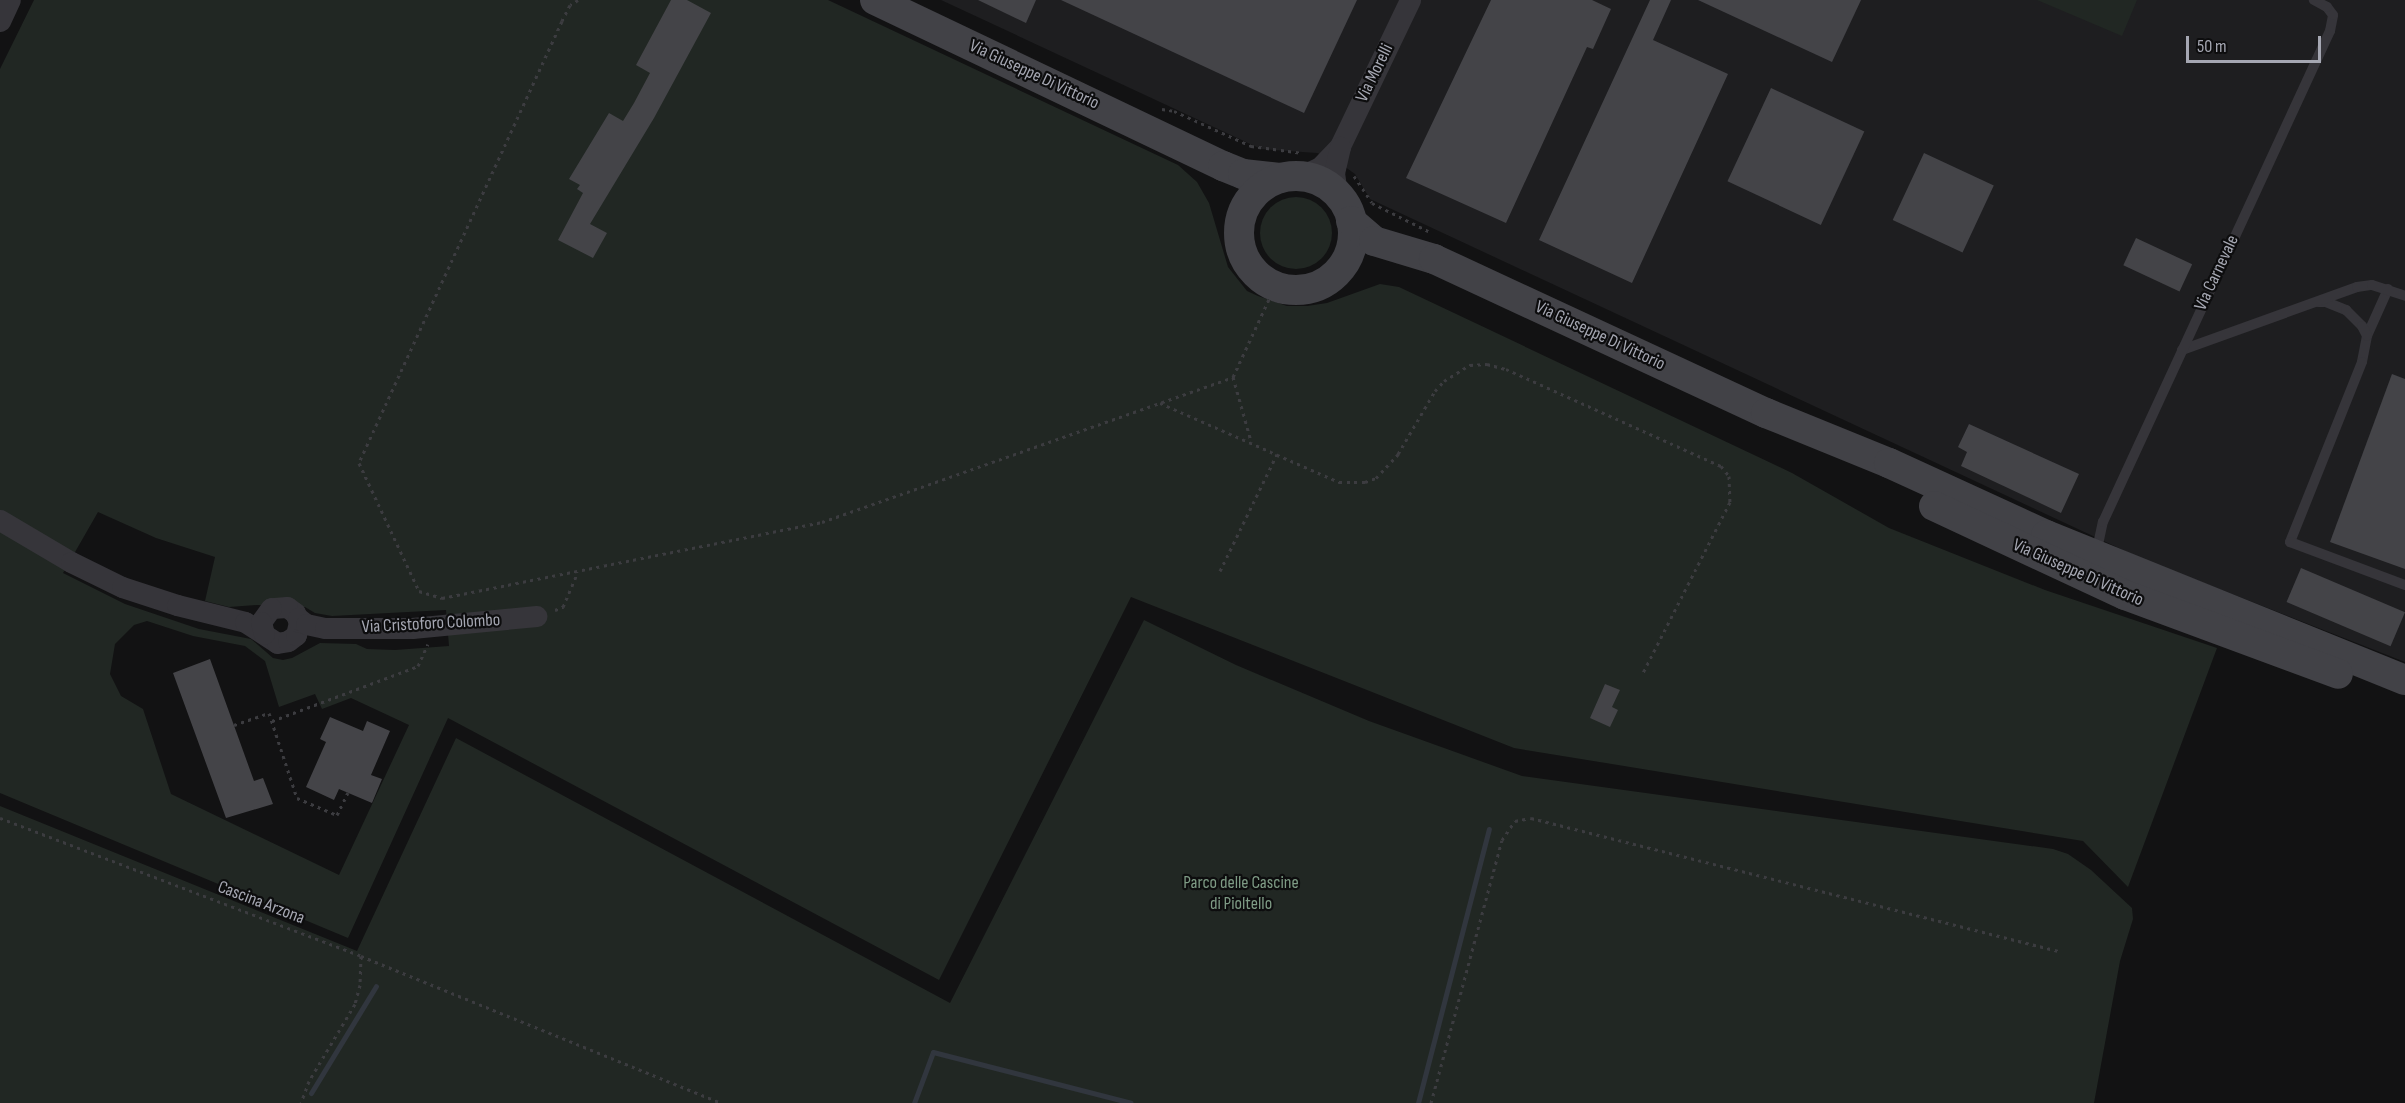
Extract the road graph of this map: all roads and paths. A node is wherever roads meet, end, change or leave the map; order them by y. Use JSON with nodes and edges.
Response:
{"nodes":[{"id":1,"x":10,"y":0,"type":"edge"},
{"id":2,"x":578,"y":0,"type":"edge"},
{"id":3,"x":875,"y":0,"type":"edge"},
{"id":4,"x":1410,"y":0,"type":"edge"},
{"id":5,"x":2314,"y":0,"type":"edge"},
{"id":6,"x":0,"y":21,"type":"edge"},
{"id":7,"x":1154,"y":105,"type":"dead end"},
{"id":8,"x":1193,"y":150,"type":"junction"},
{"id":9,"x":1335,"y":156,"type":"junction"},
{"id":10,"x":1290,"y":177,"type":"junction"},
{"id":11,"x":1337,"y":194,"type":"junction"},
{"id":12,"x":1351,"y":221,"type":"junction"},
{"id":13,"x":1239,"y":228,"type":"junction"},
{"id":14,"x":1434,"y":246,"type":"junction"},
{"id":15,"x":1337,"y":271,"type":"junction"},
{"id":16,"x":1275,"y":286,"type":"junction"},
{"id":17,"x":2388,"y":289,"type":"junction"},
{"id":18,"x":2405,"y":296,"type":"edge"},
{"id":19,"x":2315,"y":303,"type":"junction"},
{"id":20,"x":2367,"y":336,"type":"junction"},
{"id":21,"x":2182,"y":350,"type":"junction"},
{"id":22,"x":1233,"y":376,"type":"junction"},
{"id":23,"x":1160,"y":402,"type":"junction"},
{"id":24,"x":1766,"y":413,"type":"junction"},
{"id":25,"x":1251,"y":443,"type":"junction"},
{"id":26,"x":1277,"y":454,"type":"junction"},
{"id":27,"x":0,"y":520,"type":"edge"},
{"id":28,"x":2096,"y":555,"type":"junction"},
{"id":29,"x":579,"y":571,"type":"junction"},
{"id":30,"x":1220,"y":571,"type":"dead end"},
{"id":31,"x":2405,"y":585,"type":"edge"},
{"id":32,"x":267,"y":611,"type":"junction"},
{"id":33,"x":536,"y":616,"type":"joint"},
{"id":34,"x":239,"y":620,"type":"junction"},
{"id":35,"x":436,"y":626,"type":"junction"},
{"id":36,"x":296,"y":627,"type":"junction"},
{"id":37,"x":264,"y":634,"type":"junction"},
{"id":38,"x":2289,"y":656,"type":"junction"},
{"id":39,"x":1643,"y":673,"type":"dead end"},
{"id":40,"x":2405,"y":680,"type":"edge"},
{"id":41,"x":2405,"y":698,"type":"edge"},
{"id":42,"x":272,"y":721,"type":"junction"},
{"id":43,"x":234,"y":725,"type":"dead end"},
{"id":44,"x":348,"y":792,"type":"dead end"},
{"id":45,"x":0,"y":818,"type":"edge"},
{"id":46,"x":2058,"y":951,"type":"dead end"},
{"id":47,"x":361,"y":956,"type":"junction"},
{"id":48,"x":301,"y":1103,"type":"edge"},
{"id":49,"x":721,"y":1103,"type":"edge"},
{"id":50,"x":1431,"y":1103,"type":"edge"}],
"edges":[{"from":1,"to":6,"type":"street"},
{"from":2,"to":29,"type":"path"},
{"from":3,"to":8,"type":"main road","name":"Via Giuseppe Di Vittorio"},
{"from":4,"to":9,"type":"street","name":"Via Morelli"},
{"from":5,"to":21,"type":"lane","name":"Via Carnevale"},
{"from":7,"to":9,"type":"path"},
{"from":8,"to":10,"type":"main road","name":"Via Giuseppe Di Vittorio"},
{"from":8,"to":13,"type":"main road","name":"Via Giuseppe Di Vittorio"},
{"from":9,"to":10,"type":"street"},
{"from":9,"to":11,"type":"street","name":"Via Morelli"},
{"from":9,"to":14,"type":"path"},
{"from":10,"to":11,"type":"main road"},
{"from":10,"to":13,"type":"main road"},
{"from":11,"to":12,"type":"main road"},
{"from":12,"to":14,"type":"main road","name":"Via Giuseppe Di Vittorio"},
{"from":12,"to":15,"type":"main road"},
{"from":13,"to":16,"type":"main road"},
{"from":14,"to":15,"type":"main road","name":"Via Giuseppe Di Vittorio"},
{"from":14,"to":24,"type":"main road","name":"Via Giuseppe Di Vittorio"},
{"from":15,"to":16,"type":"main road"},
{"from":16,"to":22,"type":"path"},
{"from":17,"to":18,"type":"lane"},
{"from":17,"to":19,"type":"lane"},
{"from":17,"to":20,"type":"lane"},
{"from":19,"to":20,"type":"lane"},
{"from":19,"to":21,"type":"lane"},
{"from":20,"to":31,"type":"lane"},
{"from":21,"to":28,"type":"lane","name":"Via Carnevale"},
{"from":22,"to":23,"type":"path"},
{"from":22,"to":25,"type":"path"},
{"from":23,"to":25,"type":"path"},
{"from":23,"to":29,"type":"path"},
{"from":24,"to":28,"type":"main road","name":"Via Giuseppe Di Vittorio"},
{"from":24,"to":38,"type":"main road","name":"Via Giuseppe Di Vittorio"},
{"from":25,"to":26,"type":"path"},
{"from":26,"to":30,"type":"path"},
{"from":26,"to":39,"type":"path"},
{"from":27,"to":34,"type":"street","name":"Via Cristoforo Colombo"},
{"from":28,"to":38,"type":"lane"},
{"from":28,"to":40,"type":"main road","name":"Via Giuseppe Di Vittorio"},
{"from":29,"to":33,"type":"path"},
{"from":32,"to":34,"type":"street","name":"Via Cristoforo Colombo"},
{"from":32,"to":36,"type":"street","name":"Via Cristoforo Colombo"},
{"from":32,"to":37,"type":"street"},
{"from":33,"to":35,"type":"street","name":"Via Cristoforo Colombo"},
{"from":34,"to":37,"type":"street","name":"Via Cristoforo Colombo"},
{"from":35,"to":36,"type":"street","name":"Via Cristoforo Colombo"},
{"from":35,"to":42,"type":"path"},
{"from":36,"to":37,"type":"street","name":"Via Cristoforo Colombo"},
{"from":38,"to":41,"type":"main road","name":"Via Giuseppe Di Vittorio"},
{"from":42,"to":43,"type":"path"},
{"from":42,"to":44,"type":"path"},
{"from":45,"to":47,"type":"path","name":"Cascina Arzona"},
{"from":46,"to":50,"type":"path"},
{"from":47,"to":48,"type":"path"},
{"from":47,"to":49,"type":"path","name":"Cascina Arzona"}]}
